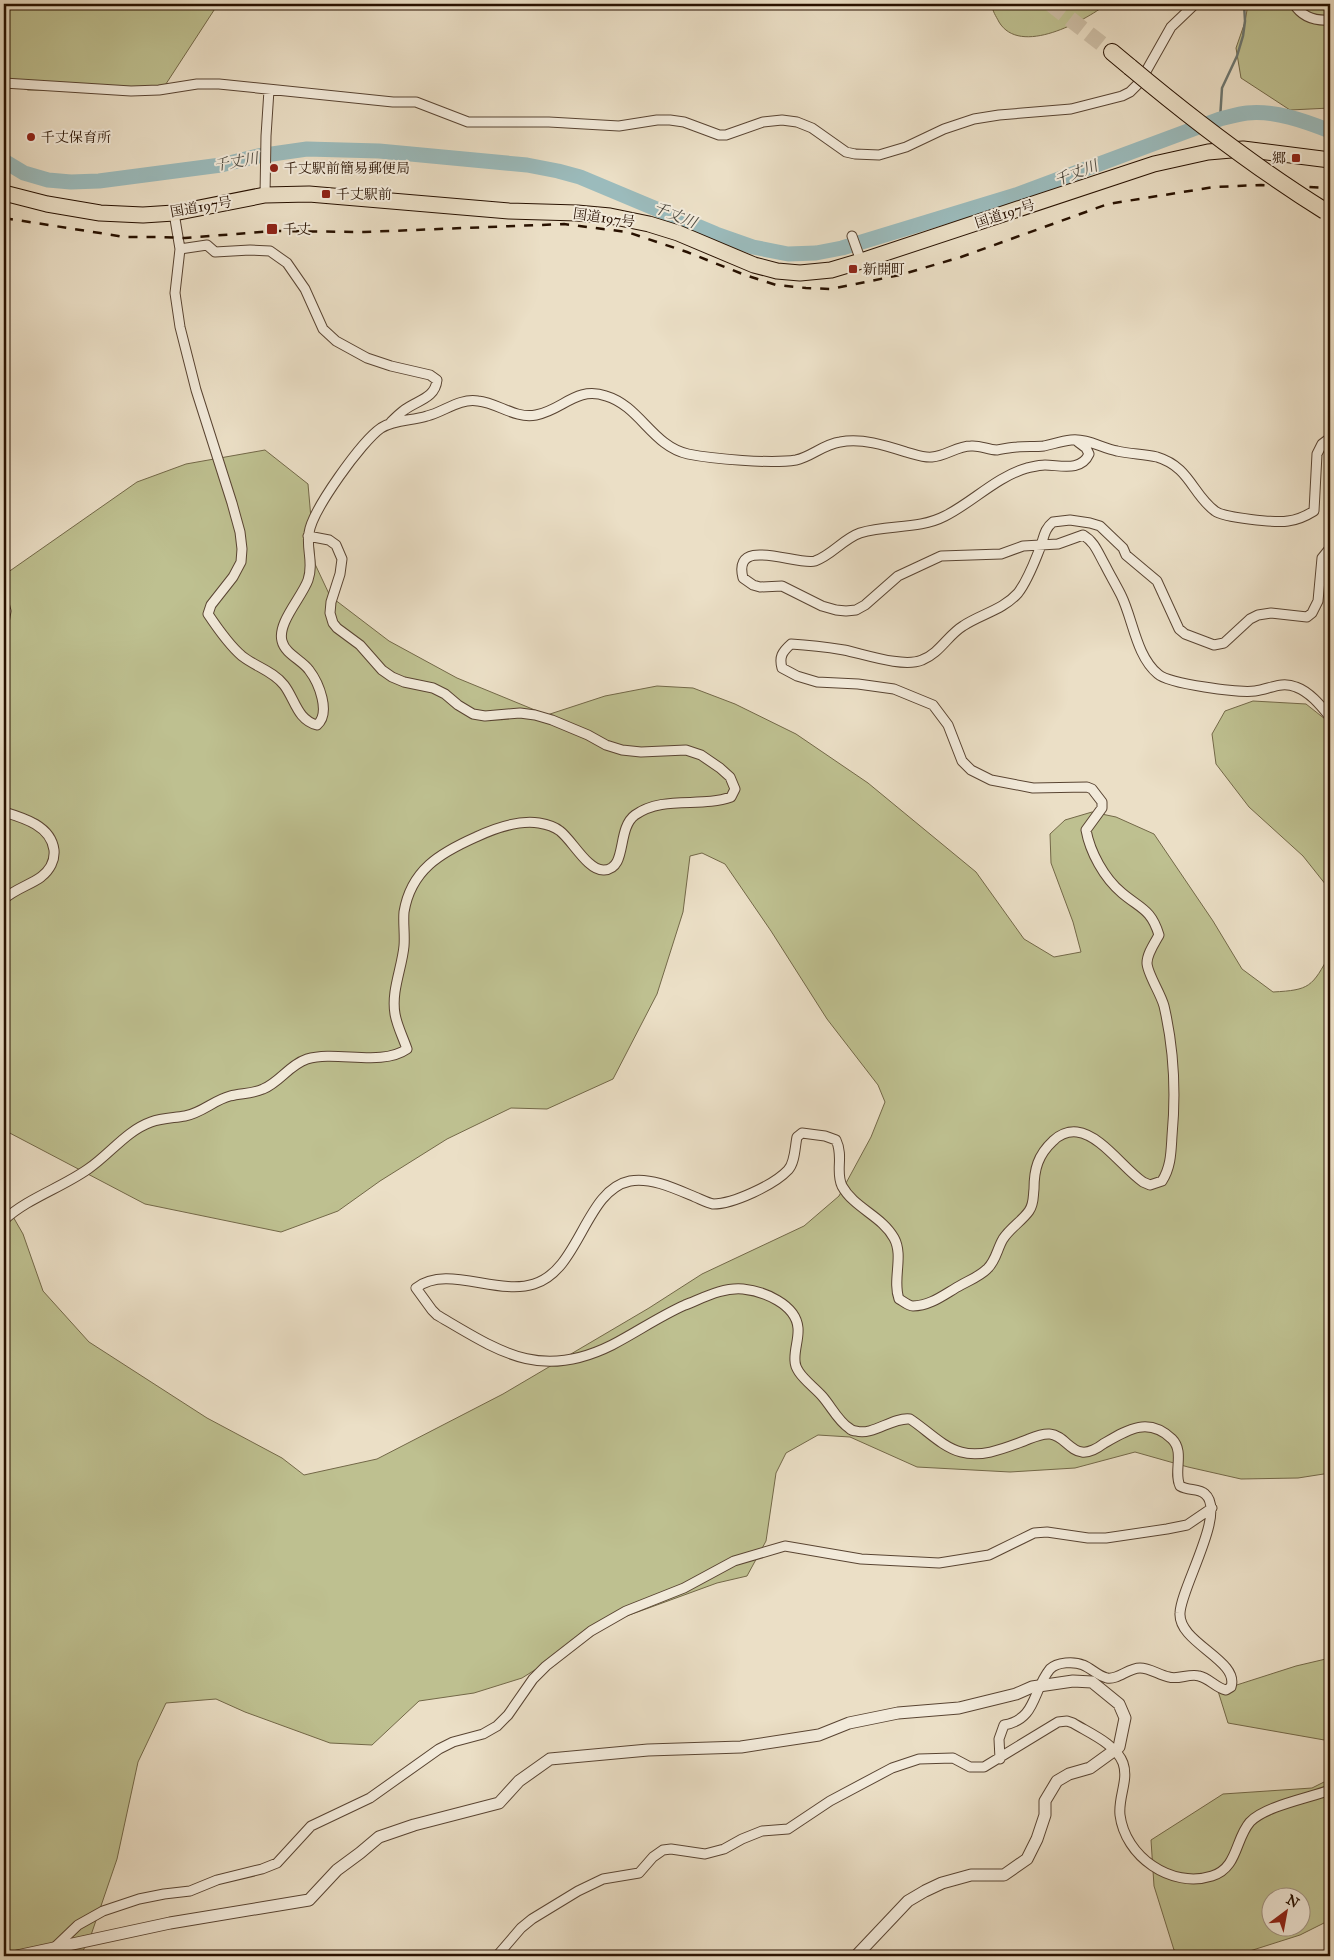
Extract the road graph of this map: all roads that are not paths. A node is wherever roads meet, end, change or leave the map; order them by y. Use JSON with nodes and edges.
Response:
{"nodes":[{"id":1,"x":1196,"y":4,"type":"edge"},
{"id":2,"x":1294,"y":4,"type":"edge"},
{"id":3,"x":1330,"y":20,"type":"edge"},
{"id":4,"x":1112,"y":52,"type":"tunnel mouth"},
{"id":5,"x":4,"y":83,"type":"edge"},
{"id":6,"x":269,"y":90,"type":"junction"},
{"id":7,"x":1330,"y":160,"type":"edge"},
{"id":8,"x":4,"y":193,"type":"edge"},
{"id":9,"x":265,"y":194,"type":"junction"},
{"id":10,"x":1328,"y":211,"type":"edge"},
{"id":11,"x":174,"y":213,"type":"junction"},
{"id":12,"x":852,"y":236,"type":"dead end"},
{"id":13,"x":180,"y":249,"type":"junction"},
{"id":14,"x":859,"y":258,"type":"junction"},
{"id":15,"x":389,"y":424,"type":"junction"},
{"id":16,"x":1330,"y":438,"type":"edge"},
{"id":17,"x":1074,"y":439,"type":"junction"},
{"id":18,"x":308,"y":536,"type":"junction"},
{"id":19,"x":1041,"y":546,"type":"junction"},
{"id":20,"x":1330,"y":548,"type":"edge"},
{"id":21,"x":4,"y":603,"type":"edge"},
{"id":22,"x":4,"y":623,"type":"edge"},
{"id":23,"x":1330,"y":717,"type":"edge"},
{"id":24,"x":4,"y":812,"type":"edge"},
{"id":25,"x":4,"y":899,"type":"edge"},
{"id":26,"x":4,"y":1220,"type":"edge"},
{"id":27,"x":1212,"y":1508,"type":"junction"},
{"id":28,"x":1042,"y":1685,"type":"junction"},
{"id":29,"x":1115,"y":1750,"type":"junction"},
{"id":30,"x":1000,"y":1758,"type":"junction"},
{"id":31,"x":1330,"y":1790,"type":"edge"},
{"id":32,"x":52,"y":1949,"type":"junction"},
{"id":33,"x":17,"y":1956,"type":"edge"},
{"id":34,"x":496,"y":1956,"type":"edge"},
{"id":35,"x":856,"y":1956,"type":"edge"}],
"edges":[{"from":1,"to":6,"type":"street"},
{"from":2,"to":3,"type":"street"},
{"from":4,"to":10,"type":"highway","bridge":true},
{"from":5,"to":6,"type":"street"},
{"from":6,"to":9,"type":"street"},
{"from":7,"to":14,"type":"highway","name":"国道197号"},
{"from":8,"to":11,"type":"highway","name":"国道197号"},
{"from":9,"to":11,"type":"highway","name":"国道197号"},
{"from":9,"to":14,"type":"highway","name":"国道197号"},
{"from":11,"to":13,"type":"street"},
{"from":12,"to":14,"type":"street"},
{"from":13,"to":15,"type":"street"},
{"from":13,"to":18,"type":"street"},
{"from":15,"to":17,"type":"street"},
{"from":15,"to":18,"type":"street"},
{"from":16,"to":17,"type":"street"},
{"from":17,"to":19,"type":"street"},
{"from":18,"to":26,"type":"street"},
{"from":19,"to":20,"type":"street"},
{"from":19,"to":23,"type":"street"},
{"from":19,"to":27,"type":"street"},
{"from":21,"to":22,"type":"street"},
{"from":24,"to":25,"type":"street"},
{"from":27,"to":28,"type":"street"},
{"from":27,"to":32,"type":"street"},
{"from":28,"to":29,"type":"street"},
{"from":28,"to":30,"type":"street"},
{"from":28,"to":32,"type":"street"},
{"from":29,"to":30,"type":"street"},
{"from":29,"to":31,"type":"street"},
{"from":29,"to":35,"type":"street"},
{"from":30,"to":34,"type":"street"},
{"from":32,"to":33,"type":"street"}]}
